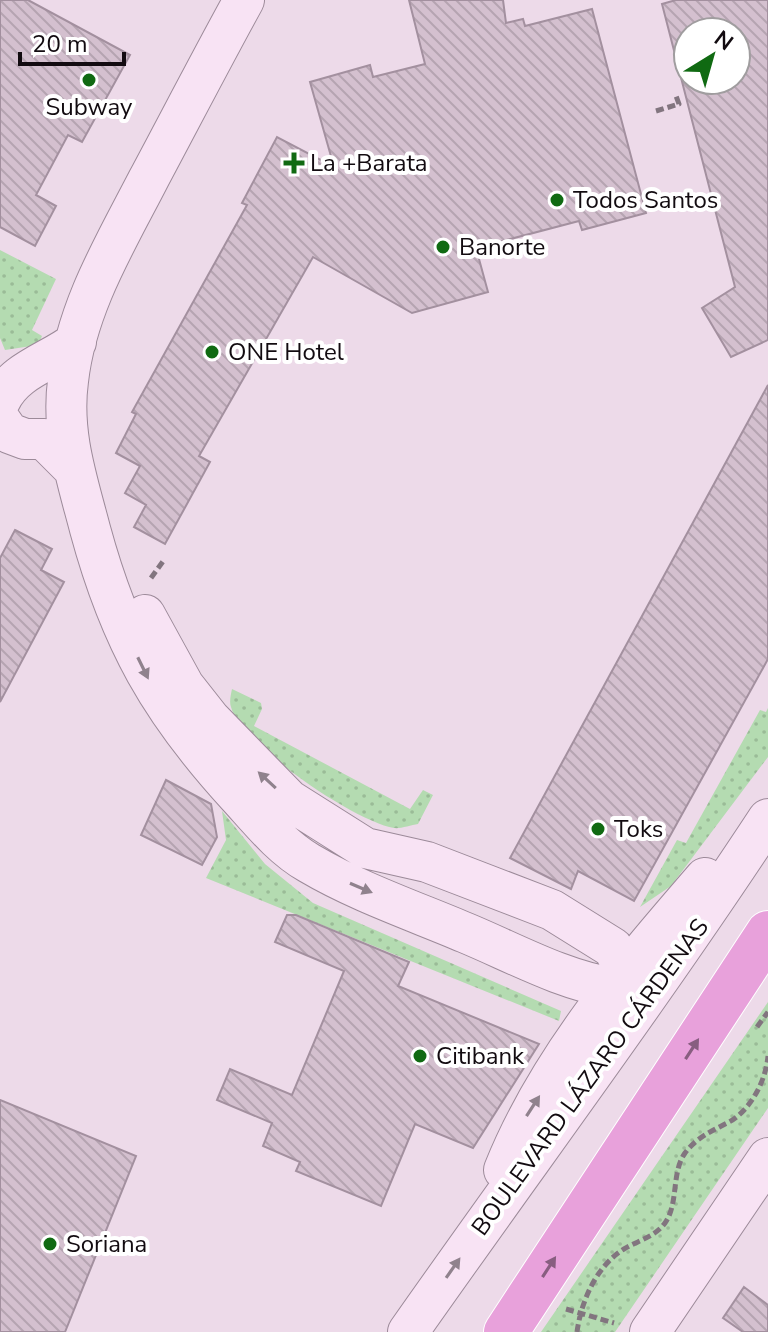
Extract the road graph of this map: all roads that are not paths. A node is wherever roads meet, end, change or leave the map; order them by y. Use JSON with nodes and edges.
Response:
{"nodes":[{"id":1,"x":244,"y":0,"type":"edge"},
{"id":2,"x":271,"y":0,"type":"edge"},
{"id":3,"x":76,"y":342,"type":"junction"},
{"id":4,"x":2,"y":393,"type":"edge"},
{"id":5,"x":74,"y":469,"type":"junction"},
{"id":6,"x":768,"y":806,"type":"edge"},
{"id":7,"x":768,"y":819,"type":"edge"},
{"id":8,"x":325,"y":823,"type":"junction"},
{"id":9,"x":310,"y":863,"type":"junction"},
{"id":10,"x":768,"y":933,"type":"edge"},
{"id":11,"x":614,"y":966,"type":"junction"},
{"id":12,"x":768,"y":1158,"type":"edge"},
{"id":13,"x":481,"y":1229,"type":"junction"},
{"id":14,"x":635,"y":1328,"type":"edge"},
{"id":15,"x":408,"y":1332,"type":"edge"},
{"id":16,"x":506,"y":1332,"type":"edge"}],
"edges":[{"from":1,"to":3,"type":"street"},
{"from":8,"to":2,"type":"street","one_way":true},
{"from":3,"to":4,"type":"street"},
{"from":3,"to":5,"type":"street"},
{"from":4,"to":5,"type":"street"},
{"from":5,"to":9,"type":"street","one_way":true},
{"from":6,"to":11,"type":"street"},
{"from":7,"to":13,"type":"street","name":"BOULEVARD LÁZARO CÁRDENAS"},
{"from":8,"to":9,"type":"street"},
{"from":8,"to":11,"type":"street"},
{"from":9,"to":11,"type":"street","one_way":true},
{"from":16,"to":10,"type":"highway","one_way":true},
{"from":13,"to":11,"type":"street","one_way":true},
{"from":12,"to":14,"type":"street"},
{"from":15,"to":13,"type":"street","name":"BOULEVARD LÁZARO CÁRDENAS","one_way":true}]}
